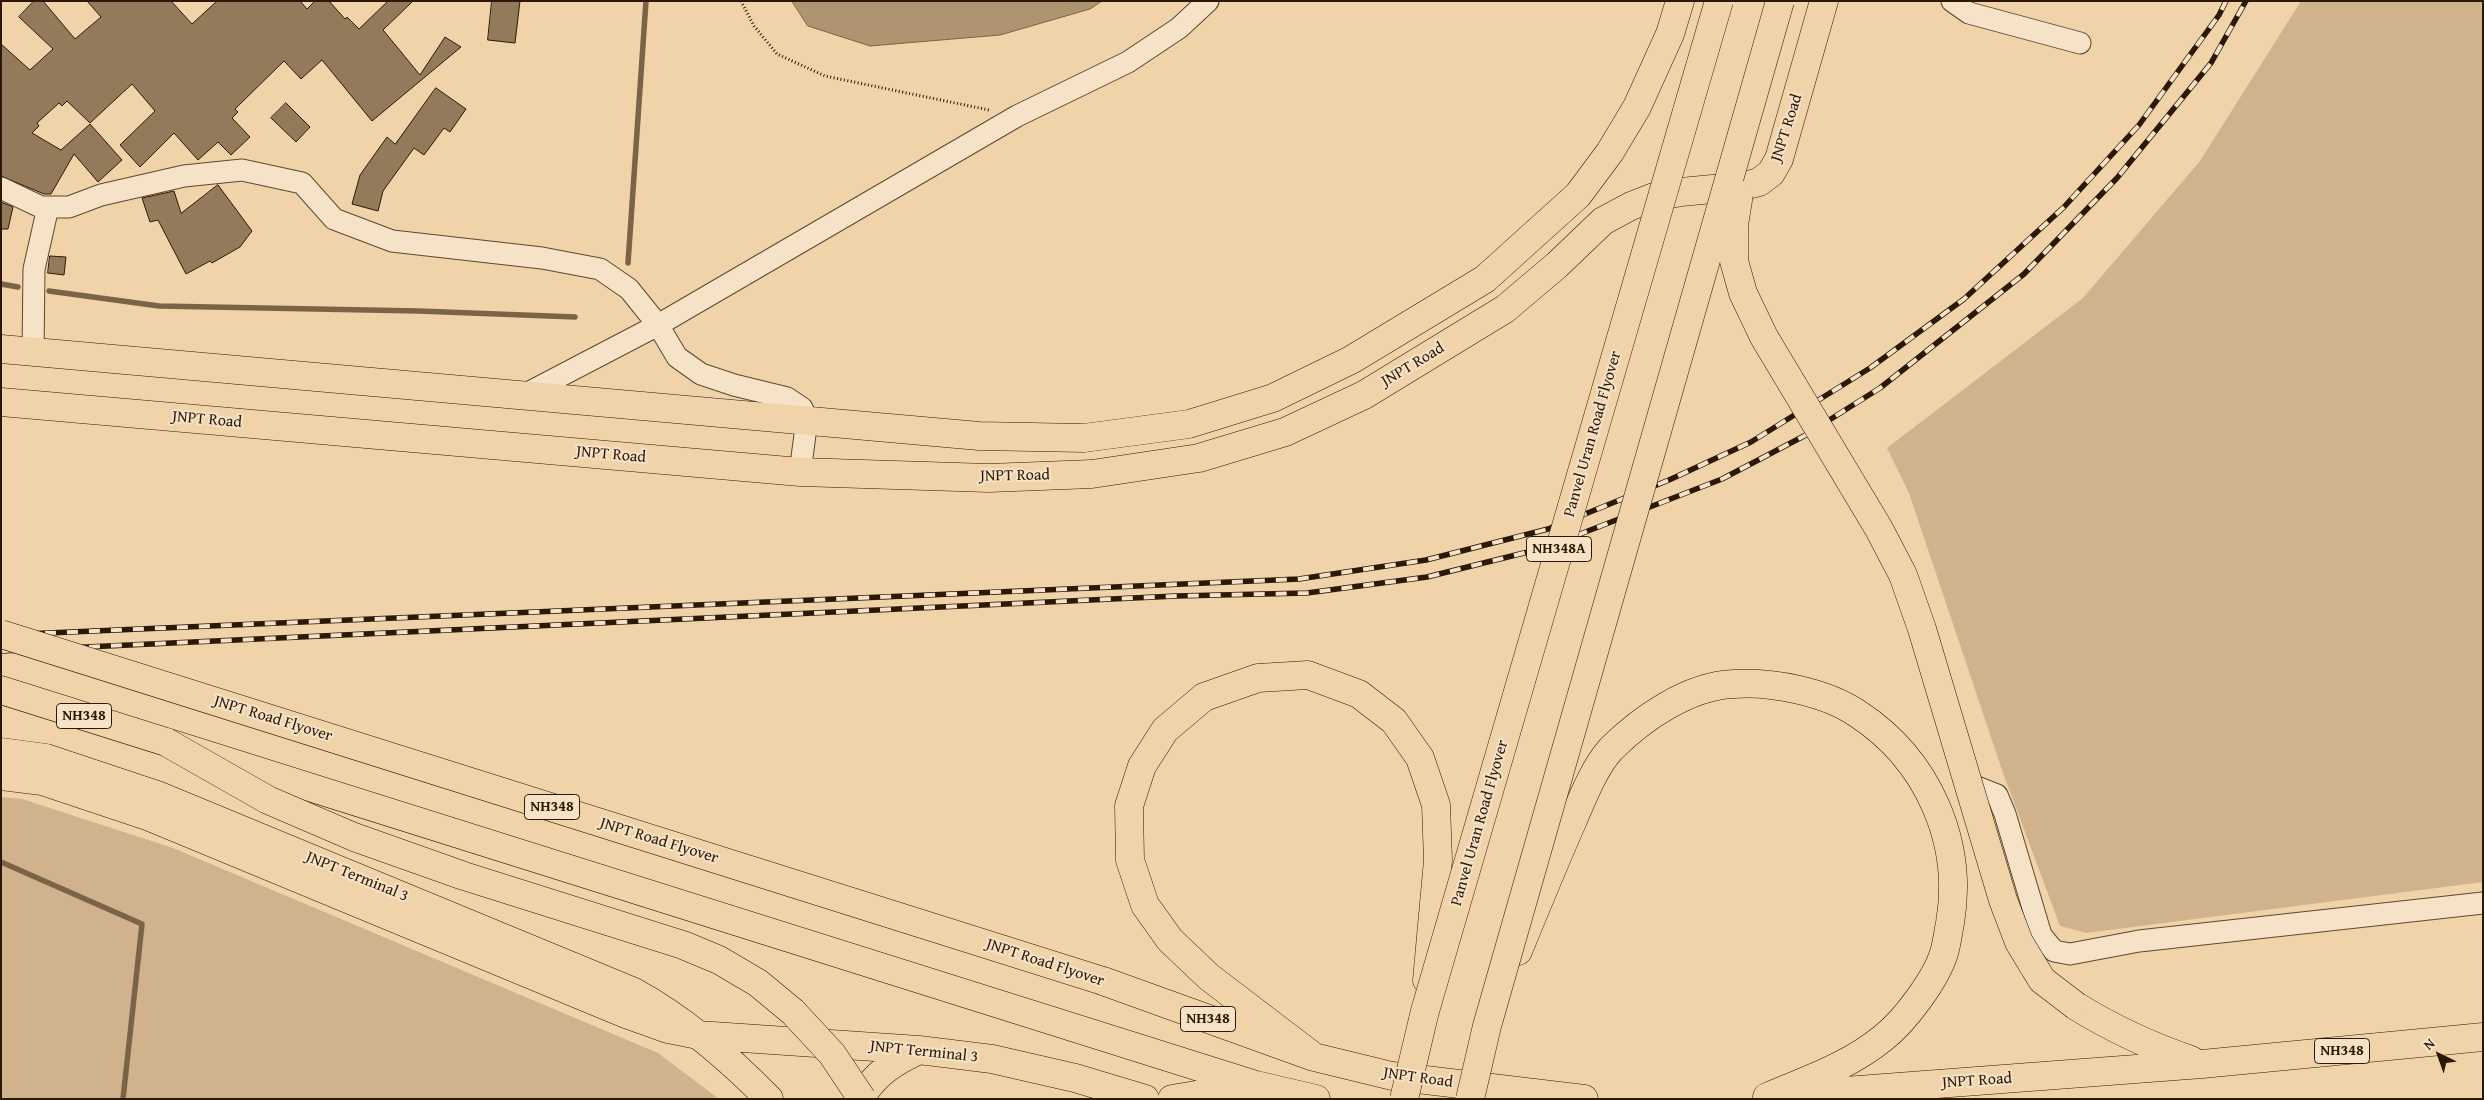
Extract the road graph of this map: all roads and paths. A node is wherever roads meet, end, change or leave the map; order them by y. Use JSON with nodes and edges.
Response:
{"nodes":[{"id":1,"x":740,"y":1,"type":"edge"},
{"id":2,"x":1208,"y":1,"type":"edge"},
{"id":3,"x":1680,"y":1,"type":"edge"},
{"id":4,"x":1719,"y":1,"type":"edge"},
{"id":5,"x":1780,"y":1,"type":"edge"},
{"id":6,"x":1824,"y":1,"type":"edge"},
{"id":7,"x":1952,"y":1,"type":"edge"},
{"id":8,"x":2080,"y":43,"type":"dead end"},
{"id":9,"x":1754,"y":93,"type":"junction"},
{"id":10,"x":1017,"y":116,"type":"junction"},
{"id":11,"x":1,"y":188,"type":"edge"},
{"id":12,"x":1578,"y":195,"type":"junction"},
{"id":13,"x":48,"y":207,"type":"junction"},
{"id":14,"x":1603,"y":221,"type":"junction"},
{"id":15,"x":658,"y":325,"type":"junction"},
{"id":16,"x":1,"y":349,"type":"edge"},
{"id":17,"x":33,"y":352,"type":"junction"},
{"id":18,"x":524,"y":395,"type":"junction"},
{"id":19,"x":1,"y":402,"type":"edge"},
{"id":20,"x":807,"y":420,"type":"junction"},
{"id":21,"x":800,"y":472,"type":"junction"},
{"id":22,"x":1,"y":634,"type":"edge"},
{"id":23,"x":1,"y":690,"type":"edge"},
{"id":24,"x":166,"y":742,"type":"junction"},
{"id":25,"x":1,"y":752,"type":"edge"},
{"id":26,"x":1,"y":776,"type":"edge"},
{"id":27,"x":1969,"y":784,"type":"junction"},
{"id":28,"x":2483,"y":903,"type":"edge"},
{"id":29,"x":1425,"y":1012,"type":"junction"},
{"id":30,"x":1487,"y":1026,"type":"junction"},
{"id":31,"x":698,"y":1035,"type":"junction"},
{"id":32,"x":2483,"y":1037,"type":"edge"},
{"id":33,"x":919,"y":1050,"type":"junction"},
{"id":34,"x":1314,"y":1057,"type":"junction"},
{"id":35,"x":2202,"y":1064,"type":"junction"},
{"id":36,"x":1256,"y":1085,"type":"junction"},
{"id":37,"x":1759,"y":1098,"type":"edge"},
{"id":38,"x":768,"y":1099,"type":"edge"},
{"id":39,"x":861,"y":1099,"type":"edge"},
{"id":40,"x":1145,"y":1099,"type":"edge"},
{"id":41,"x":1172,"y":1099,"type":"edge"},
{"id":42,"x":1316,"y":1099,"type":"edge"},
{"id":43,"x":1404,"y":1099,"type":"edge"},
{"id":44,"x":1470,"y":1099,"type":"edge"},
{"id":45,"x":1584,"y":1099,"type":"edge"}],
"edges":[{"from":1,"to":10,"type":"path"},
{"from":2,"to":10,"type":"street"},
{"from":3,"to":12,"type":"main road"},
{"from":4,"to":29,"type":"main road","name":"Panvel Uran Road Flyover","number":"NH348A","bridge":true},
{"from":5,"to":9,"type":"main road","bridge":true},
{"from":6,"to":14,"type":"main road","name":"JNPT Road"},
{"from":7,"to":8,"type":"street"},
{"from":9,"to":27,"type":"main road","bridge":true},
{"from":9,"to":30,"type":"main road","bridge":true},
{"from":10,"to":15,"type":"street"},
{"from":11,"to":13,"type":"street"},
{"from":12,"to":14,"type":"main road"},
{"from":12,"to":20,"type":"main road"},
{"from":13,"to":15,"type":"street"},
{"from":13,"to":17,"type":"street"},
{"from":14,"to":21,"type":"main road","name":"JNPT Road"},
{"from":15,"to":18,"type":"street"},
{"from":15,"to":20,"type":"street"},
{"from":16,"to":17,"type":"main road"},
{"from":17,"to":18,"type":"main road"},
{"from":18,"to":20,"type":"main road"},
{"from":19,"to":21,"type":"main road","name":"JNPT Road"},
{"from":20,"to":21,"type":"street"},
{"from":22,"to":34,"type":"main road","name":"JNPT Road Flyover","number":"NH348","bridge":true},
{"from":23,"to":24,"type":"main road","number":"NH348"},
{"from":24,"to":36,"type":"main road","number":"NH348","bridge":true},
{"from":24,"to":39,"type":"main road","bridge":true},
{"from":25,"to":31,"type":"main road","name":"JNPT Terminal 3"},
{"from":26,"to":31,"type":"main road","name":"JNPT Terminal 3"},
{"from":27,"to":28,"type":"street"},
{"from":27,"to":35,"type":"main road","bridge":true},
{"from":29,"to":34,"type":"main road","bridge":true},
{"from":29,"to":43,"type":"main road","name":"Panvel Uran Road Flyover","number":"NH348A","bridge":true},
{"from":30,"to":37,"type":"main road","bridge":true},
{"from":30,"to":44,"type":"main road","bridge":true},
{"from":31,"to":33,"type":"main road","name":"JNPT Terminal 3"},
{"from":31,"to":38,"type":"main road"},
{"from":32,"to":35,"type":"main road","number":"NH348"},
{"from":33,"to":39,"type":"main road"},
{"from":33,"to":40,"type":"main road","name":"JNPT Terminal 3"},
{"from":34,"to":45,"type":"main road","name":"JNPT Road","number":"NH348"},
{"from":35,"to":37,"type":"main road","name":"JNPT Road","number":"NH348"},
{"from":36,"to":41,"type":"main road"},
{"from":36,"to":42,"type":"main road","number":"NH348"}]}
